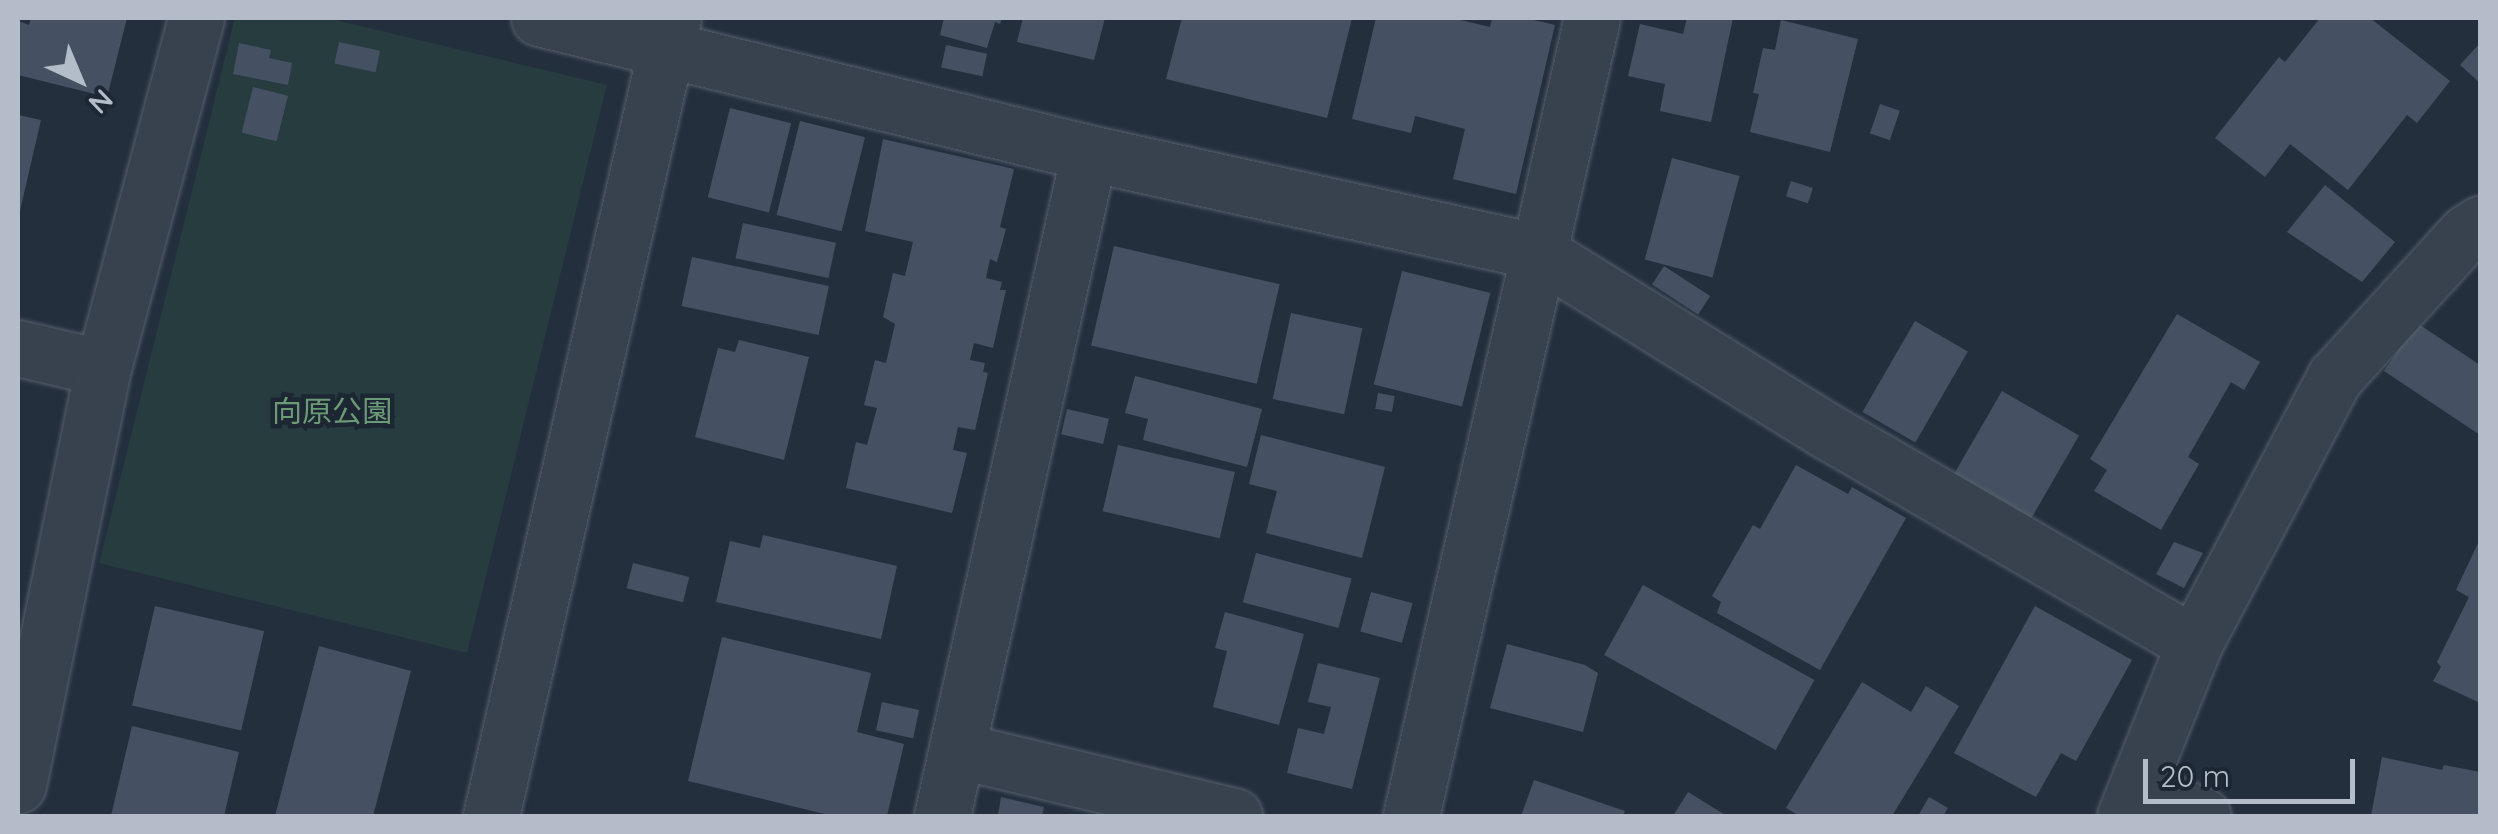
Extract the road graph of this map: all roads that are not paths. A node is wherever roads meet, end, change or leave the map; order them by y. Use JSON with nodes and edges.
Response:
{"nodes":[{"id":1,"x":196,"y":18,"type":"edge"},
{"id":2,"x":539,"y":18,"type":"edge"},
{"id":3,"x":1592,"y":18,"type":"edge"},
{"id":4,"x":670,"y":32,"type":"edge"},
{"id":5,"x":1089,"y":154,"type":"junction"},
{"id":6,"x":2480,"y":224,"type":"edge"},
{"id":7,"x":1538,"y":252,"type":"junction"},
{"id":8,"x":18,"y":348,"type":"edge"},
{"id":9,"x":103,"y":368,"type":"junction"},
{"id":10,"x":2194,"y":644,"type":"junction"},
{"id":11,"x":957,"y":750,"type":"junction"},
{"id":12,"x":18,"y":785,"type":"edge"},
{"id":13,"x":2131,"y":803,"type":"edge"},
{"id":14,"x":491,"y":816,"type":"edge"},
{"id":15,"x":942,"y":816,"type":"edge"},
{"id":16,"x":1234,"y":816,"type":"edge"},
{"id":17,"x":1410,"y":816,"type":"edge"},
{"id":18,"x":2203,"y":816,"type":"edge"}],
"edges":[{"from":1,"to":9,"type":"street"},
{"from":2,"to":4,"type":"street"},
{"from":3,"to":7,"type":"street"},
{"from":4,"to":5,"type":"street"},
{"from":4,"to":14,"type":"street"},
{"from":5,"to":7,"type":"street"},
{"from":5,"to":11,"type":"street"},
{"from":6,"to":10,"type":"street"},
{"from":7,"to":10,"type":"street"},
{"from":7,"to":17,"type":"street"},
{"from":8,"to":9,"type":"street"},
{"from":9,"to":12,"type":"street"},
{"from":10,"to":13,"type":"street"},
{"from":11,"to":15,"type":"street"},
{"from":11,"to":16,"type":"street"},
{"from":13,"to":18,"type":"street"}]}
